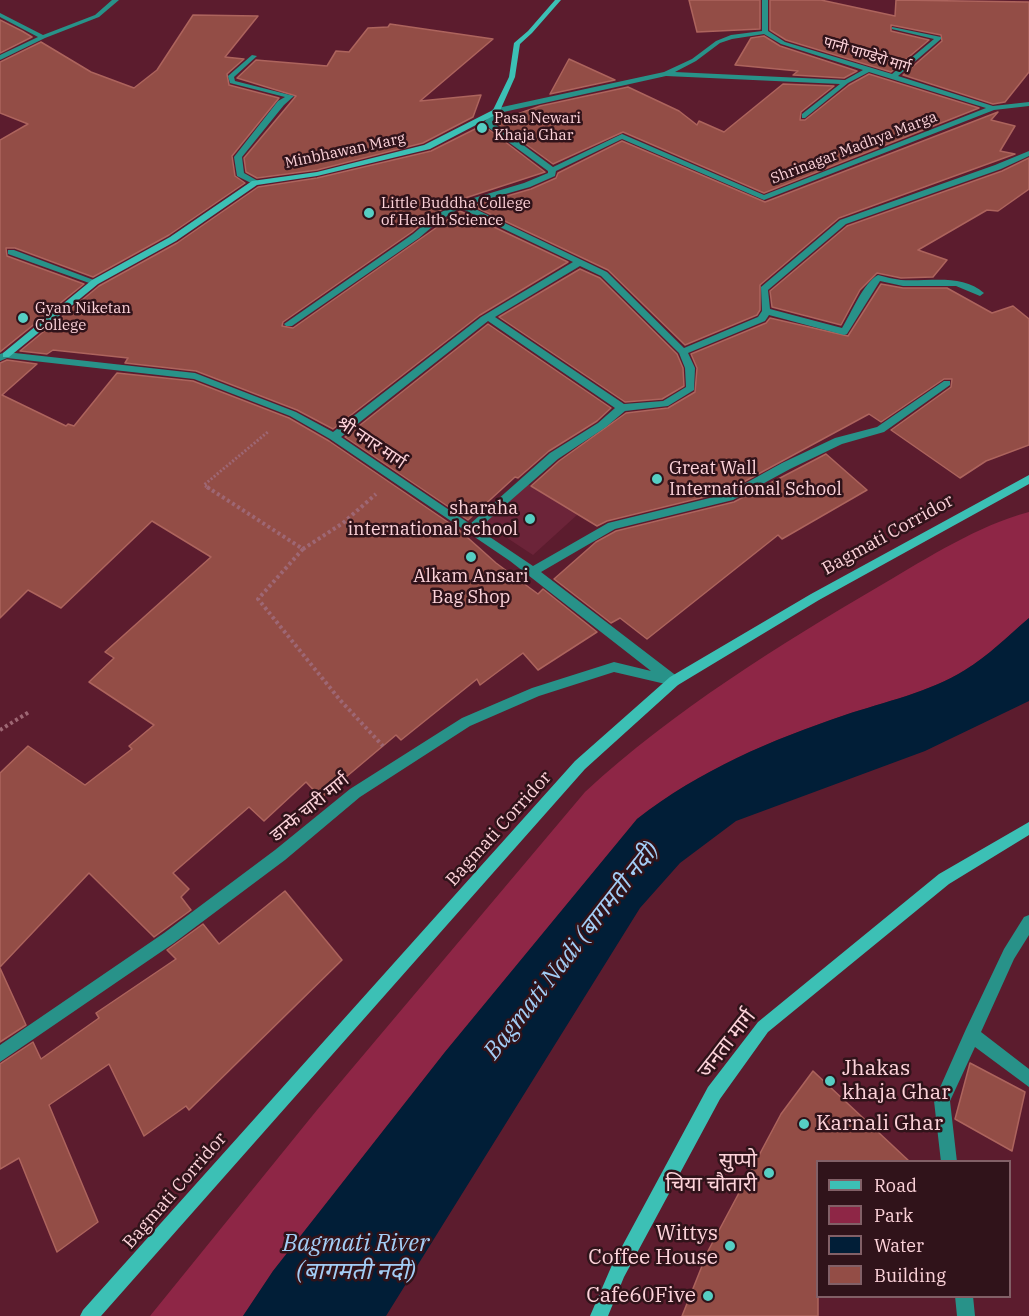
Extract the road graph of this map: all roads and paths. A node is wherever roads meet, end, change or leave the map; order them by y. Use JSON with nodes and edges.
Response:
{"nodes":[{"id":1,"x":116,"y":0,"type":"edge"},
{"id":2,"x":558,"y":0,"type":"edge"},
{"id":3,"x":765,"y":0,"type":"edge"},
{"id":4,"x":0,"y":15,"type":"edge"},
{"id":5,"x":894,"y":28,"type":"dead end"},
{"id":6,"x":765,"y":32,"type":"junction"},
{"id":7,"x":43,"y":38,"type":"junction"},
{"id":8,"x":254,"y":56,"type":"dead end"},
{"id":9,"x":0,"y":58,"type":"edge"},
{"id":10,"x":869,"y":69,"type":"junction"},
{"id":11,"x":666,"y":75,"type":"junction"},
{"id":12,"x":892,"y":77,"type":"junction"},
{"id":13,"x":846,"y":82,"type":"junction"},
{"id":14,"x":1028,"y":106,"type":"edge"},
{"id":15,"x":993,"y":108,"type":"junction"},
{"id":16,"x":496,"y":111,"type":"junction"},
{"id":17,"x":805,"y":116,"type":"dead end"},
{"id":18,"x":1029,"y":153,"type":"edge"},
{"id":19,"x":552,"y":170,"type":"junction"},
{"id":20,"x":255,"y":183,"type":"junction"},
{"id":21,"x":460,"y":205,"type":"junction"},
{"id":22,"x":11,"y":252,"type":"dead end"},
{"id":23,"x":580,"y":261,"type":"junction"},
{"id":24,"x":94,"y":282,"type":"junction"},
{"id":25,"x":980,"y":293,"type":"dead end"},
{"id":26,"x":766,"y":311,"type":"junction"},
{"id":27,"x":489,"y":317,"type":"junction"},
{"id":28,"x":289,"y":324,"type":"dead end"},
{"id":29,"x":683,"y":352,"type":"junction"},
{"id":30,"x":3,"y":357,"type":"edge"},
{"id":31,"x":947,"y":383,"type":"dead end"},
{"id":32,"x":622,"y":408,"type":"junction"},
{"id":33,"x":293,"y":414,"type":"junction"},
{"id":34,"x":334,"y":437,"type":"junction"},
{"id":35,"x":1029,"y":480,"type":"edge"},
{"id":36,"x":397,"y":481,"type":"junction"},
{"id":37,"x":471,"y":529,"type":"junction"},
{"id":38,"x":303,"y":549,"type":"junction"},
{"id":39,"x":532,"y":572,"type":"junction"},
{"id":40,"x":674,"y":681,"type":"junction"},
{"id":41,"x":29,"y":712,"type":"dead end"},
{"id":42,"x":0,"y":730,"type":"edge"},
{"id":43,"x":418,"y":752,"type":"junction"},
{"id":44,"x":1029,"y":828,"type":"edge"},
{"id":45,"x":1029,"y":922,"type":"edge"},
{"id":46,"x":971,"y":1034,"type":"junction"},
{"id":47,"x":0,"y":1054,"type":"edge"},
{"id":48,"x":1029,"y":1079,"type":"edge"},
{"id":49,"x":949,"y":1160,"type":"edge"},
{"id":50,"x":964,"y":1298,"type":"edge"},
{"id":51,"x":89,"y":1316,"type":"edge"},
{"id":52,"x":599,"y":1316,"type":"edge"},
{"id":53,"x":966,"y":1316,"type":"edge"}],
"edges":[{"from":1,"to":7,"type":"street"},
{"from":2,"to":16,"type":"main road"},
{"from":3,"to":6,"type":"street"},
{"from":4,"to":7,"type":"street"},
{"from":5,"to":12,"type":"street"},
{"from":6,"to":10,"type":"street","name":"पानी पाण्डेरो मार्ग"},
{"from":6,"to":11,"type":"street"},
{"from":7,"to":9,"type":"street"},
{"from":8,"to":20,"type":"street"},
{"from":10,"to":12,"type":"street","name":"पानी पाण्डेरो मार्ग"},
{"from":10,"to":13,"type":"street"},
{"from":11,"to":13,"type":"street"},
{"from":11,"to":16,"type":"street"},
{"from":12,"to":15,"type":"street","name":"पानी पाण्डेरो मार्ग"},
{"from":13,"to":17,"type":"street"},
{"from":14,"to":15,"type":"street","name":"Shrinagar Madhya Marga"},
{"from":15,"to":19,"type":"street","name":"Shrinagar Madhya Marga"},
{"from":16,"to":19,"type":"street"},
{"from":16,"to":20,"type":"main road","name":"Minbhawan Marg"},
{"from":18,"to":26,"type":"street"},
{"from":19,"to":21,"type":"street","name":"Shrinagar Madhya Marga"},
{"from":20,"to":24,"type":"main road","name":"Minbhawan Marg"},
{"from":21,"to":23,"type":"street"},
{"from":21,"to":28,"type":"street","name":"Shrinagar Madhya Marga"},
{"from":22,"to":24,"type":"street"},
{"from":23,"to":27,"type":"street"},
{"from":23,"to":29,"type":"street"},
{"from":24,"to":30,"type":"main road","name":"Minbhawan Marg"},
{"from":25,"to":26,"type":"street"},
{"from":26,"to":29,"type":"street"},
{"from":27,"to":32,"type":"street"},
{"from":27,"to":34,"type":"street"},
{"from":29,"to":32,"type":"street"},
{"from":30,"to":33,"type":"street","name":"श्री नगर मार्ग"},
{"from":31,"to":39,"type":"street"},
{"from":32,"to":37,"type":"street"},
{"from":33,"to":34,"type":"street","name":"श्री नगर मार्ग"},
{"from":33,"to":38,"type":"path"},
{"from":34,"to":36,"type":"street","name":"श्री नगर मार्ग"},
{"from":35,"to":40,"type":"main road","name":"Bagmati Corridor"},
{"from":36,"to":37,"type":"street","name":"श्री नगर मार्ग"},
{"from":36,"to":38,"type":"path"},
{"from":37,"to":39,"type":"street","name":"श्री नगर मार्ग"},
{"from":38,"to":43,"type":"path"},
{"from":39,"to":40,"type":"street","name":"श्री नगर मार्ग"},
{"from":40,"to":43,"type":"street","name":"डान्फे चारी मार्ग"},
{"from":40,"to":51,"type":"main road","name":"Bagmati Corridor"},
{"from":41,"to":42,"type":"path"},
{"from":43,"to":47,"type":"street","name":"डान्फे चारी मार्ग"},
{"from":44,"to":52,"type":"main road","name":"जनता मार्ग"},
{"from":45,"to":46,"type":"street"},
{"from":46,"to":48,"type":"street"},
{"from":46,"to":49,"type":"street"},
{"from":50,"to":53,"type":"street"}]}
